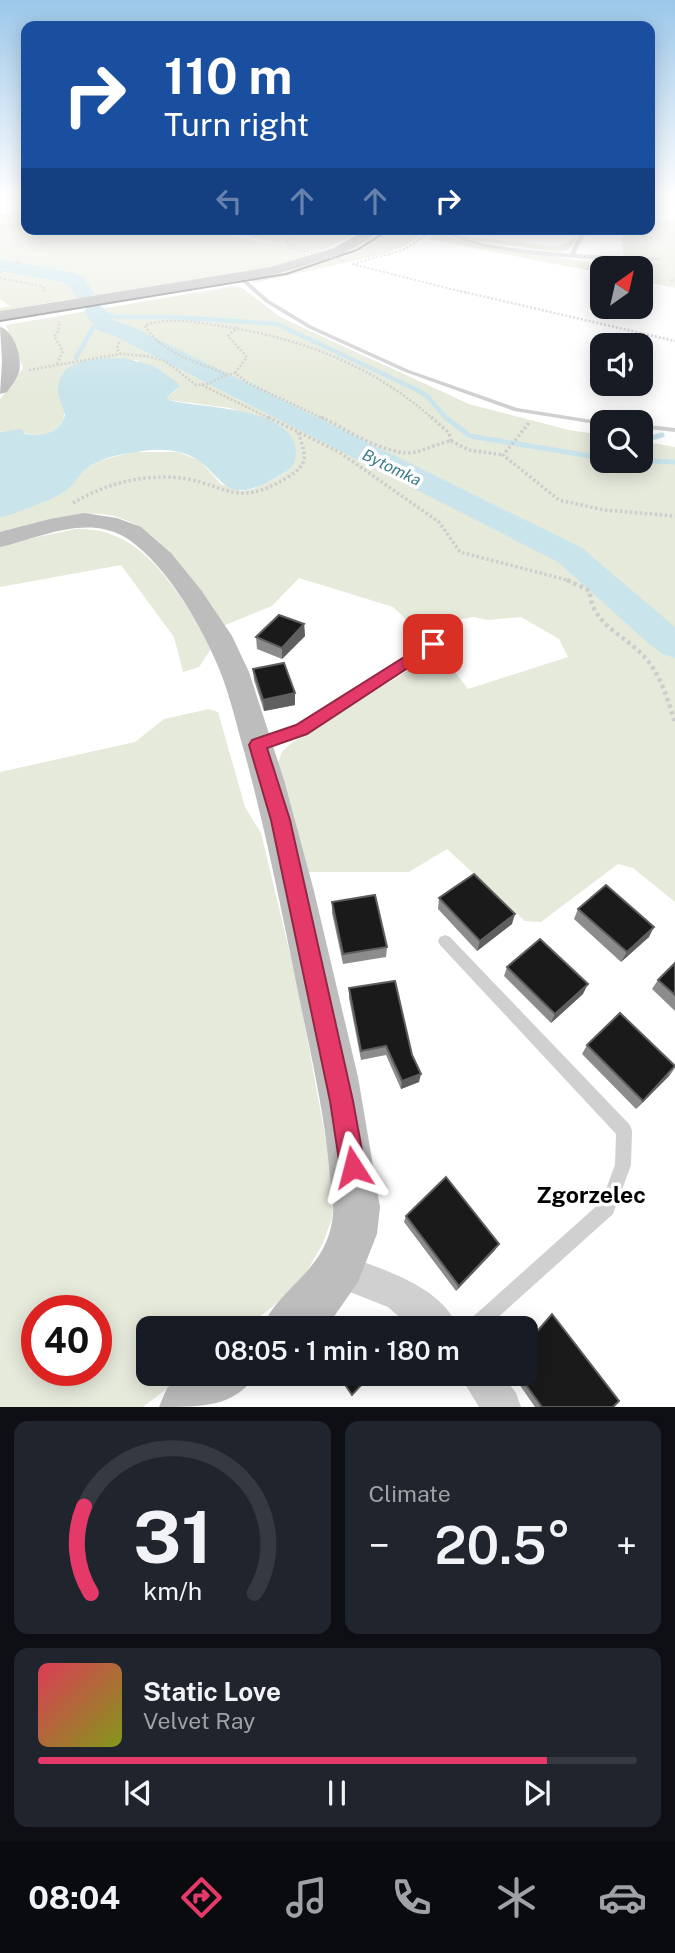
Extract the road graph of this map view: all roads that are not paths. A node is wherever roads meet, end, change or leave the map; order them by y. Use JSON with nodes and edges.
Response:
{"nodes":[{"id":1,"x":310,"y":260,"type":"edge"},
{"id":2,"x":241,"y":278,"type":"junction"},
{"id":3,"x":0,"y":316,"type":"edge"},
{"id":4,"x":0,"y":332,"type":"edge"},
{"id":5,"x":0,"y":388,"type":"edge"},
{"id":6,"x":590,"y":421,"type":"edge"},
{"id":7,"x":653,"y":427,"type":"edge"},
{"id":8,"x":675,"y":430,"type":"edge"},
{"id":9,"x":0,"y":540,"type":"edge"},
{"id":10,"x":433,"y":644,"type":"dead end"},
{"id":11,"x":258,"y":745,"type":"junction"},
{"id":12,"x":445,"y":941,"type":"dead end"},
{"id":13,"x":339,"y":1271,"type":"junction"},
{"id":14,"x":304,"y":1316,"type":"edge"},
{"id":15,"x":426,"y":1316,"type":"edge"},
{"id":16,"x":486,"y":1316,"type":"edge"},
{"id":17,"x":213,"y":1386,"type":"edge"},
{"id":18,"x":487,"y":1386,"type":"edge"},
{"id":19,"x":186,"y":1407,"type":"edge"},
{"id":20,"x":502,"y":1407,"type":"edge"}],
"edges":[{"from":1,"to":2,"type":"street"},
{"from":2,"to":3,"type":"street"},
{"from":2,"to":6,"type":"lane"},
{"from":4,"to":5,"type":"street"},
{"from":7,"to":8,"type":"lane"},
{"from":9,"to":11,"type":"street"},
{"from":10,"to":11,"type":"lane"},
{"from":11,"to":13,"type":"street"},
{"from":12,"to":16,"type":"lane"},
{"from":13,"to":14,"type":"street"},
{"from":13,"to":15,"type":"street"},
{"from":17,"to":19,"type":"street"},
{"from":18,"to":20,"type":"street"}]}
